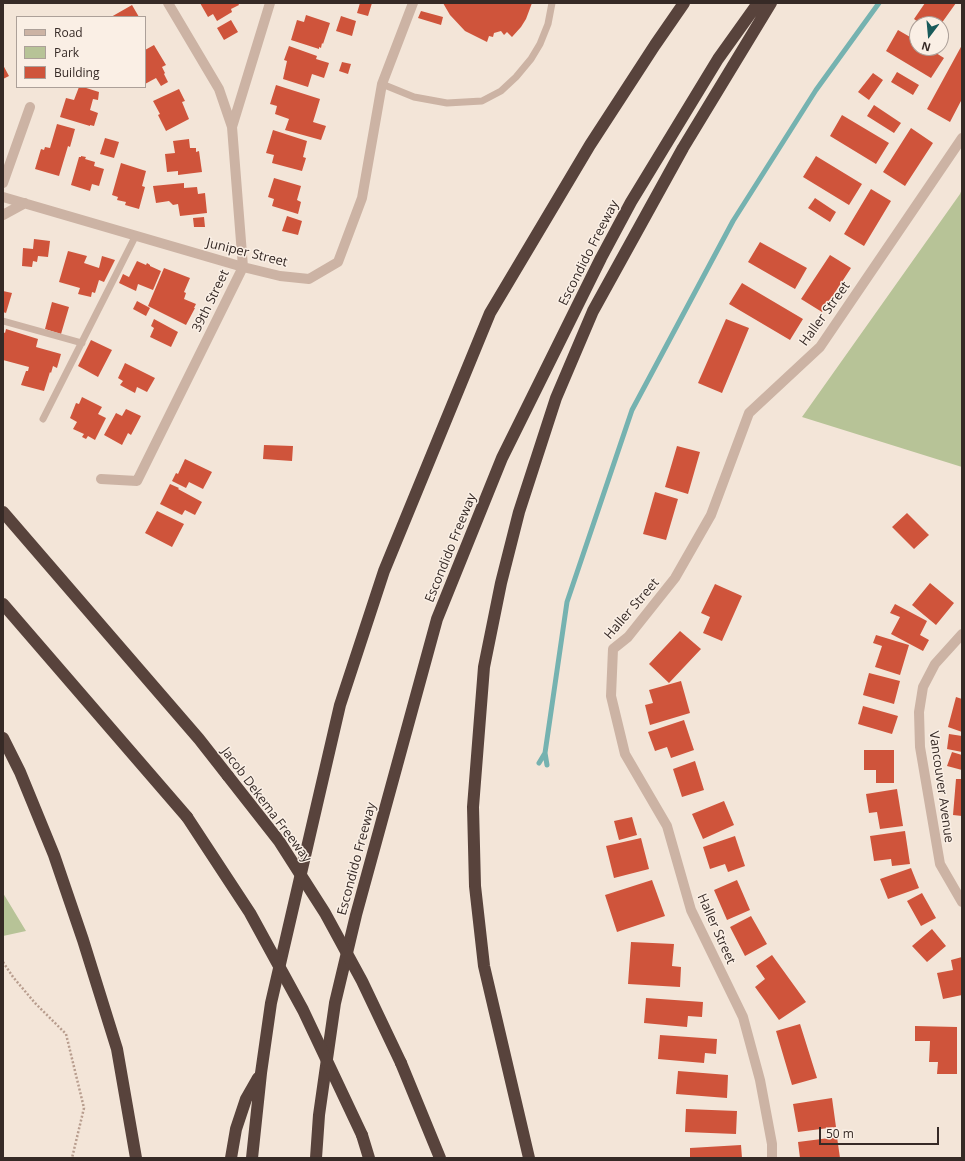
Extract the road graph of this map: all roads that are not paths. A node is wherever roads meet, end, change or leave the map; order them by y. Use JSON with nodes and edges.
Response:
{"nodes":[{"id":1,"x":168,"y":3,"type":"edge"},
{"id":2,"x":270,"y":3,"type":"edge"},
{"id":3,"x":413,"y":3,"type":"edge"},
{"id":4,"x":552,"y":3,"type":"edge"},
{"id":5,"x":684,"y":3,"type":"edge"},
{"id":6,"x":758,"y":3,"type":"edge"},
{"id":7,"x":771,"y":3,"type":"edge"},
{"id":8,"x":382,"y":84,"type":"junction"},
{"id":9,"x":30,"y":107,"type":"dead end"},
{"id":10,"x":232,"y":127,"type":"junction"},
{"id":11,"x":962,"y":138,"type":"edge"},
{"id":12,"x":3,"y":183,"type":"edge"},
{"id":13,"x":3,"y":197,"type":"edge"},
{"id":14,"x":25,"y":203,"type":"junction"},
{"id":15,"x":3,"y":215,"type":"edge"},
{"id":16,"x":136,"y":235,"type":"junction"},
{"id":17,"x":243,"y":267,"type":"junction"},
{"id":18,"x":3,"y":321,"type":"edge"},
{"id":19,"x":82,"y":342,"type":"junction"},
{"id":20,"x":43,"y":419,"type":"dead end"},
{"id":21,"x":101,"y":479,"type":"dead end"},
{"id":22,"x":3,"y":512,"type":"edge"},
{"id":23,"x":3,"y":604,"type":"edge"},
{"id":24,"x":962,"y":634,"type":"edge"},
{"id":25,"x":3,"y":738,"type":"edge"},
{"id":26,"x":962,"y":902,"type":"edge"},
{"id":27,"x":261,"y":1073,"type":"junction"},
{"id":28,"x":136,"y":1158,"type":"edge"},
{"id":29,"x":232,"y":1158,"type":"edge"},
{"id":30,"x":252,"y":1158,"type":"edge"},
{"id":31,"x":316,"y":1158,"type":"edge"},
{"id":32,"x":369,"y":1158,"type":"edge"},
{"id":33,"x":440,"y":1158,"type":"edge"},
{"id":34,"x":529,"y":1158,"type":"edge"},
{"id":35,"x":772,"y":1158,"type":"edge"}],
"edges":[{"from":1,"to":10,"type":"street"},
{"from":2,"to":10,"type":"street","name":"39th Street"},
{"from":3,"to":8,"type":"street","name":"Juniper Street"},
{"from":4,"to":8,"type":"lane"},
{"from":5,"to":27,"type":"highway"},
{"from":6,"to":31,"type":"highway","name":"Escondido Freeway"},
{"from":7,"to":34,"type":"highway"},
{"from":8,"to":17,"type":"street","name":"Juniper Street"},
{"from":9,"to":12,"type":"street"},
{"from":10,"to":17,"type":"street","name":"39th Street"},
{"from":11,"to":35,"type":"street","name":"Haller Street"},
{"from":13,"to":14,"type":"street","name":"Juniper Street"},
{"from":14,"to":15,"type":"street"},
{"from":14,"to":16,"type":"street","name":"Juniper Street"},
{"from":16,"to":17,"type":"street","name":"Juniper Street"},
{"from":16,"to":19,"type":"lane"},
{"from":17,"to":21,"type":"street","name":"39th Street"},
{"from":18,"to":19,"type":"lane"},
{"from":19,"to":20,"type":"lane"},
{"from":22,"to":33,"type":"highway","name":"Jacob Dekema Freeway","bridge":true},
{"from":23,"to":32,"type":"highway","bridge":true},
{"from":24,"to":26,"type":"street","name":"Vancouver Avenue"},
{"from":25,"to":28,"type":"highway"},
{"from":27,"to":29,"type":"highway"},
{"from":27,"to":30,"type":"highway"}]}
